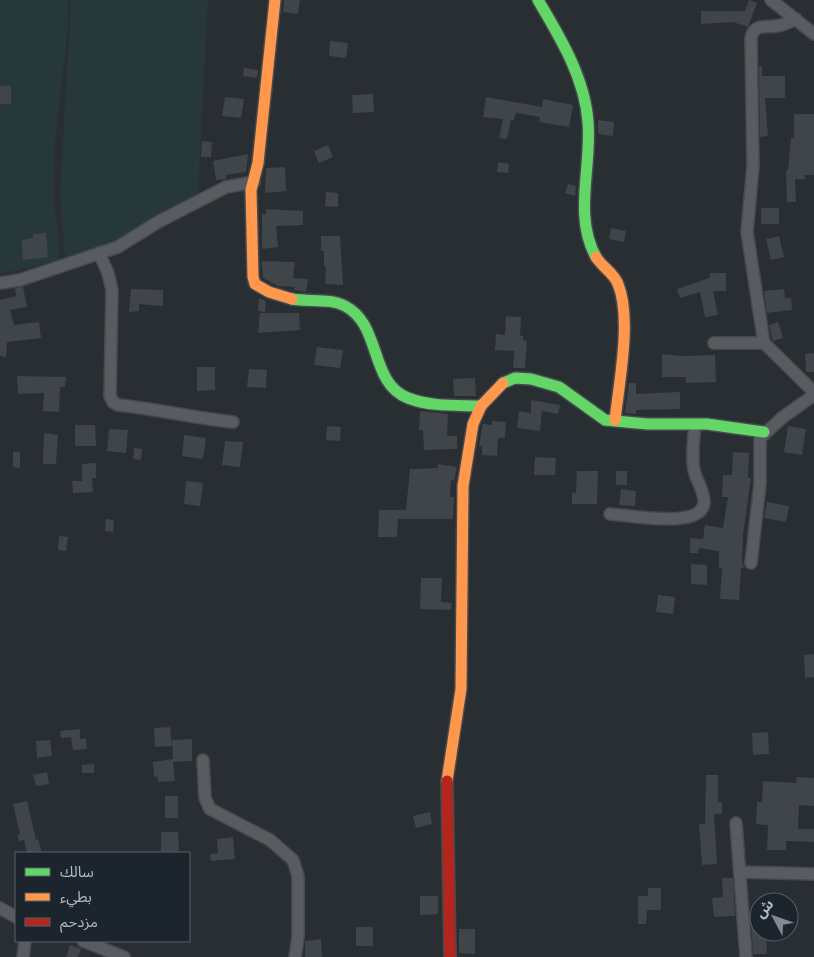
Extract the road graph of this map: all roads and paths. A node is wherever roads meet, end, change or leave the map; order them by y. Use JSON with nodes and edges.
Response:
{"nodes":[{"id":1,"x":275,"y":0,"type":"edge"},
{"id":2,"x":538,"y":0,"type":"edge"},
{"id":3,"x":771,"y":0,"type":"edge"},
{"id":4,"x":796,"y":19,"type":"junction"},
{"id":5,"x":814,"y":34,"type":"edge"},
{"id":6,"x":254,"y":182,"type":"junction"},
{"id":7,"x":99,"y":254,"type":"junction"},
{"id":8,"x":0,"y":282,"type":"edge"},
{"id":9,"x":714,"y":343,"type":"dead end"},
{"id":10,"x":764,"y":343,"type":"junction"},
{"id":11,"x":814,"y":394,"type":"edge"},
{"id":12,"x":482,"y":406,"type":"junction"},
{"id":13,"x":615,"y":420,"type":"junction"},
{"id":14,"x":233,"y":422,"type":"dead end"},
{"id":15,"x":695,"y":424,"type":"junction"},
{"id":16,"x":764,"y":432,"type":"junction"},
{"id":17,"x":610,"y":514,"type":"dead end"},
{"id":18,"x":751,"y":562,"type":"dead end"},
{"id":19,"x":203,"y":760,"type":"dead end"},
{"id":20,"x":736,"y":823,"type":"dead end"},
{"id":21,"x":740,"y":872,"type":"junction"},
{"id":22,"x":814,"y":874,"type":"edge"},
{"id":23,"x":0,"y":908,"type":"edge"},
{"id":24,"x":15,"y":916,"type":"edge"},
{"id":25,"x":25,"y":942,"type":"edge"},
{"id":26,"x":86,"y":942,"type":"edge"},
{"id":27,"x":23,"y":957,"type":"edge"},
{"id":28,"x":124,"y":957,"type":"edge"},
{"id":29,"x":295,"y":957,"type":"edge"},
{"id":30,"x":450,"y":957,"type":"edge"},
{"id":31,"x":746,"y":957,"type":"edge"}],
"edges":[{"from":1,"to":6,"type":"street"},
{"from":2,"to":13,"type":"street"},
{"from":3,"to":4,"type":"street"},
{"from":4,"to":5,"type":"street"},
{"from":4,"to":10,"type":"street"},
{"from":6,"to":7,"type":"street"},
{"from":6,"to":12,"type":"street"},
{"from":7,"to":8,"type":"street"},
{"from":7,"to":14,"type":"street"},
{"from":9,"to":10,"type":"street"},
{"from":10,"to":11,"type":"street"},
{"from":11,"to":16,"type":"street"},
{"from":12,"to":13,"type":"street"},
{"from":12,"to":30,"type":"street"},
{"from":13,"to":15,"type":"street"},
{"from":15,"to":16,"type":"street"},
{"from":15,"to":17,"type":"street"},
{"from":16,"to":18,"type":"street"},
{"from":19,"to":29,"type":"street"},
{"from":20,"to":21,"type":"street"},
{"from":21,"to":22,"type":"street"},
{"from":21,"to":31,"type":"street"},
{"from":23,"to":24,"type":"street"},
{"from":25,"to":27,"type":"street"},
{"from":26,"to":28,"type":"street"}]}
